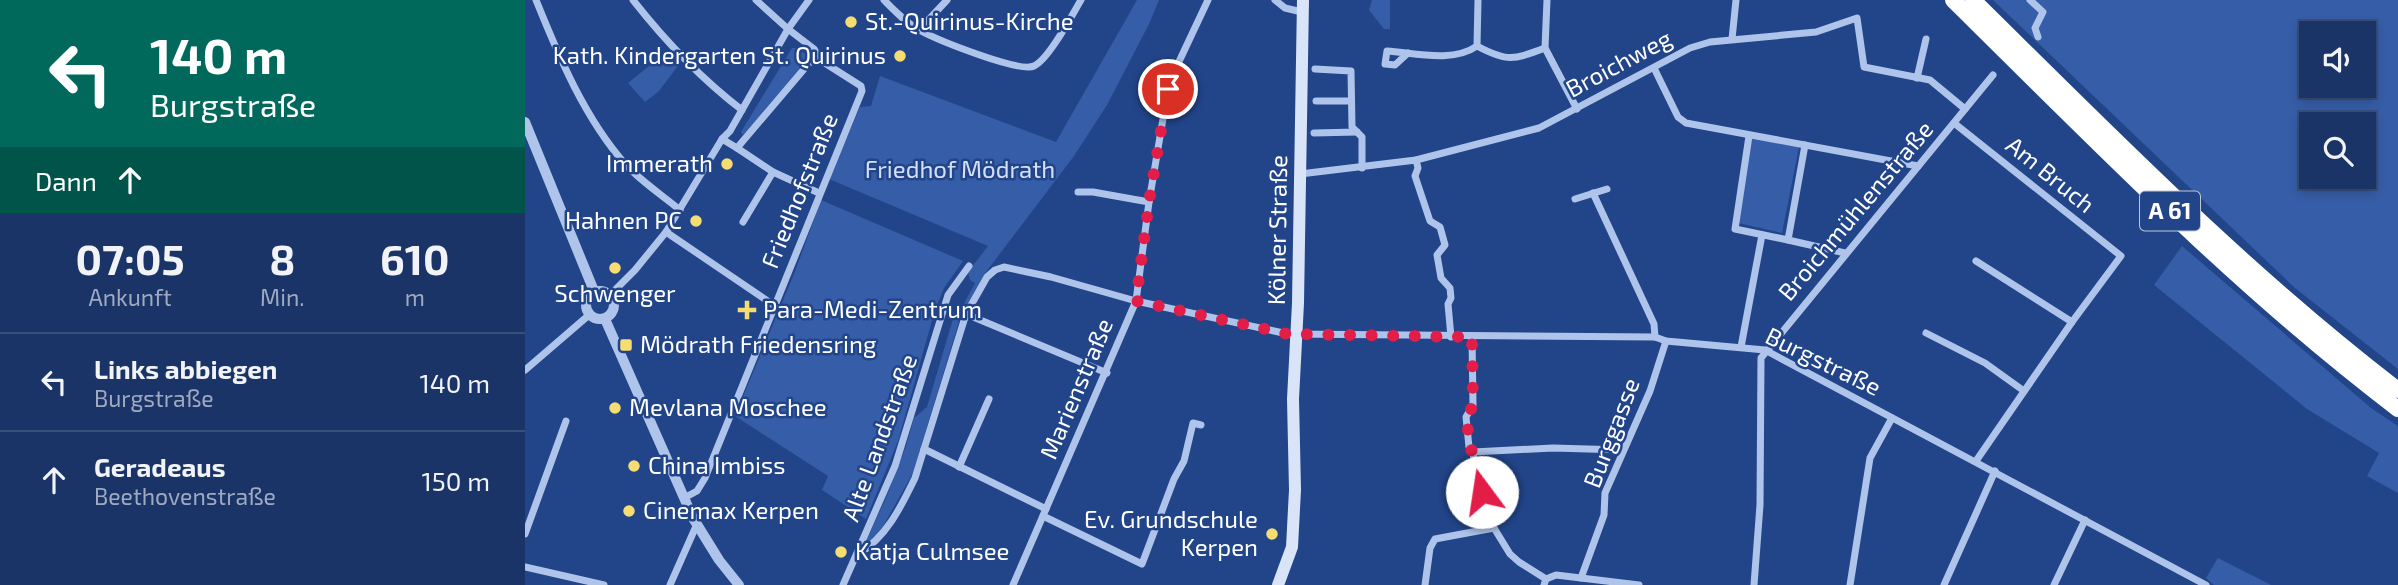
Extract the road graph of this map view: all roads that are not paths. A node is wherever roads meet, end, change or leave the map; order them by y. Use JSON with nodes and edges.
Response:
{"nodes":[{"id":1,"x":535,"y":0,"type":"edge"},
{"id":2,"x":633,"y":0,"type":"edge"},
{"id":3,"x":756,"y":0,"type":"edge"},
{"id":4,"x":809,"y":0,"type":"edge"},
{"id":5,"x":884,"y":0,"type":"edge"},
{"id":6,"x":947,"y":0,"type":"edge"},
{"id":7,"x":1081,"y":0,"type":"edge"},
{"id":8,"x":1208,"y":0,"type":"edge"},
{"id":9,"x":1275,"y":0,"type":"edge"},
{"id":10,"x":1478,"y":0,"type":"edge"},
{"id":11,"x":1547,"y":0,"type":"edge"},
{"id":12,"x":1736,"y":0,"type":"edge"},
{"id":13,"x":1953,"y":0,"type":"edge"},
{"id":14,"x":1973,"y":0,"type":"edge"},
{"id":15,"x":2030,"y":0,"type":"edge"},
{"id":16,"x":1303,"y":6,"type":"edge"},
{"id":17,"x":788,"y":29,"type":"junction"},
{"id":18,"x":919,"y":30,"type":"junction"},
{"id":19,"x":2038,"y":37,"type":"dead end"},
{"id":20,"x":1733,"y":39,"type":"junction"},
{"id":21,"x":1926,"y":39,"type":"dead end"},
{"id":22,"x":1477,"y":46,"type":"junction"},
{"id":23,"x":1545,"y":48,"type":"junction"},
{"id":24,"x":1408,"y":53,"type":"dead end"},
{"id":25,"x":816,"y":55,"type":"junction"},
{"id":26,"x":1654,"y":68,"type":"junction"},
{"id":27,"x":1315,"y":69,"type":"dead end"},
{"id":28,"x":1993,"y":75,"type":"dead end"},
{"id":29,"x":1917,"y":78,"type":"junction"},
{"id":30,"x":1315,"y":101,"type":"dead end"},
{"id":31,"x":1351,"y":102,"type":"junction"},
{"id":32,"x":1577,"y":108,"type":"junction"},
{"id":33,"x":1965,"y":109,"type":"junction"},
{"id":34,"x":743,"y":110,"type":"junction"},
{"id":35,"x":525,"y":122,"type":"edge"},
{"id":36,"x":1954,"y":123,"type":"junction"},
{"id":37,"x":1357,"y":132,"type":"junction"},
{"id":38,"x":1314,"y":133,"type":"dead end"},
{"id":39,"x":1749,"y":136,"type":"junction"},
{"id":40,"x":722,"y":139,"type":"junction"},
{"id":41,"x":1805,"y":145,"type":"junction"},
{"id":42,"x":737,"y":148,"type":"junction"},
{"id":43,"x":1416,"y":160,"type":"junction"},
{"id":44,"x":1918,"y":166,"type":"junction"},
{"id":45,"x":1362,"y":168,"type":"junction"},
{"id":46,"x":773,"y":172,"type":"junction"},
{"id":47,"x":1299,"y":174,"type":"junction"},
{"id":48,"x":1607,"y":189,"type":"dead end"},
{"id":49,"x":1078,"y":192,"type":"dead end"},
{"id":50,"x":819,"y":193,"type":"junction"},
{"id":51,"x":1593,"y":193,"type":"junction"},
{"id":52,"x":1575,"y":199,"type":"dead end"},
{"id":53,"x":1149,"y":202,"type":"junction"},
{"id":54,"x":680,"y":210,"type":"junction"},
{"id":55,"x":743,"y":222,"type":"dead end"},
{"id":56,"x":666,"y":232,"type":"junction"},
{"id":57,"x":1762,"y":235,"type":"junction"},
{"id":58,"x":1788,"y":240,"type":"junction"},
{"id":59,"x":1845,"y":253,"type":"junction"},
{"id":60,"x":1976,"y":261,"type":"dead end"},
{"id":61,"x":969,"y":266,"type":"dead end"},
{"id":62,"x":594,"y":292,"type":"junction"},
{"id":63,"x":610,"y":295,"type":"junction"},
{"id":64,"x":1136,"y":301,"type":"junction"},
{"id":65,"x":775,"y":306,"type":"junction"},
{"id":66,"x":966,"y":314,"type":"junction"},
{"id":67,"x":589,"y":315,"type":"junction"},
{"id":68,"x":605,"y":319,"type":"junction"},
{"id":69,"x":2073,"y":322,"type":"junction"},
{"id":70,"x":1926,"y":332,"type":"dead end"},
{"id":71,"x":1297,"y":333,"type":"junction"},
{"id":72,"x":1451,"y":337,"type":"junction"},
{"id":73,"x":1472,"y":337,"type":"junction"},
{"id":74,"x":1655,"y":337,"type":"junction"},
{"id":75,"x":1666,"y":341,"type":"junction"},
{"id":76,"x":1741,"y":346,"type":"junction"},
{"id":77,"x":1765,"y":350,"type":"junction"},
{"id":78,"x":525,"y":370,"type":"edge"},
{"id":79,"x":1107,"y":373,"type":"junction"},
{"id":80,"x":2398,"y":390,"type":"edge"},
{"id":81,"x":2024,"y":391,"type":"junction"},
{"id":82,"x":989,"y":399,"type":"dead end"},
{"id":83,"x":2398,"y":409,"type":"edge"},
{"id":84,"x":1892,"y":418,"type":"junction"},
{"id":85,"x":566,"y":421,"type":"dead end"},
{"id":86,"x":1201,"y":425,"type":"dead end"},
{"id":87,"x":924,"y":449,"type":"junction"},
{"id":88,"x":1623,"y":450,"type":"junction"},
{"id":89,"x":1473,"y":452,"type":"junction"},
{"id":90,"x":1976,"y":461,"type":"junction"},
{"id":91,"x":959,"y":467,"type":"junction"},
{"id":92,"x":1996,"y":471,"type":"junction"},
{"id":93,"x":684,"y":498,"type":"junction"},
{"id":94,"x":1044,"y":512,"type":"junction"},
{"id":95,"x":2085,"y":520,"type":"junction"},
{"id":96,"x":697,"y":524,"type":"junction"},
{"id":97,"x":1494,"y":528,"type":"junction"},
{"id":98,"x":525,"y":534,"type":"edge"},
{"id":99,"x":857,"y":555,"type":"junction"},
{"id":100,"x":525,"y":567,"type":"edge"},
{"id":101,"x":1581,"y":578,"type":"junction"},
{"id":102,"x":1545,"y":582,"type":"edge"},
{"id":103,"x":2197,"y":583,"type":"edge"},
{"id":104,"x":604,"y":585,"type":"edge"},
{"id":105,"x":670,"y":585,"type":"edge"},
{"id":106,"x":739,"y":585,"type":"edge"},
{"id":107,"x":843,"y":585,"type":"edge"},
{"id":108,"x":1013,"y":585,"type":"edge"},
{"id":109,"x":1278,"y":585,"type":"edge"},
{"id":110,"x":1425,"y":585,"type":"edge"},
{"id":111,"x":1639,"y":585,"type":"edge"},
{"id":112,"x":1754,"y":585,"type":"edge"},
{"id":113,"x":1850,"y":585,"type":"edge"},
{"id":114,"x":1944,"y":585,"type":"edge"},
{"id":115,"x":2054,"y":585,"type":"edge"},
{"id":116,"x":2206,"y":585,"type":"edge"}],
"edges":[{"from":1,"to":54,"type":"street"},
{"from":2,"to":34,"type":"street"},
{"from":3,"to":17,"type":"street"},
{"from":4,"to":17,"type":"street"},
{"from":5,"to":18,"type":"street"},
{"from":6,"to":18,"type":"street"},
{"from":7,"to":18,"type":"street"},
{"from":8,"to":53,"type":"street","name":"Marienstraße"},
{"from":9,"to":16,"type":"street"},
{"from":10,"to":22,"type":"street"},
{"from":11,"to":23,"type":"street"},
{"from":12,"to":20,"type":"street"},
{"from":13,"to":83,"type":"highway","number":"A 61"},
{"from":14,"to":80,"type":"highway","number":"A 61"},
{"from":15,"to":19,"type":"street"},
{"from":16,"to":47,"type":"main road","name":"Kölner Straße"},
{"from":17,"to":25,"type":"street"},
{"from":17,"to":34,"type":"street"},
{"from":20,"to":26,"type":"street","name":"Broichweg"},
{"from":20,"to":29,"type":"street","name":"Broichweg"},
{"from":21,"to":29,"type":"street"},
{"from":22,"to":23,"type":"street"},
{"from":22,"to":24,"type":"street"},
{"from":23,"to":32,"type":"street"},
{"from":25,"to":42,"type":"street"},
{"from":25,"to":50,"type":"street","name":"Friedhofstraße"},
{"from":26,"to":32,"type":"street","name":"Broichweg"},
{"from":26,"to":39,"type":"street"},
{"from":27,"to":31,"type":"street"},
{"from":28,"to":33,"type":"street","name":"Broichmühlenstraße"},
{"from":29,"to":33,"type":"street","name":"Broichweg"},
{"from":30,"to":31,"type":"street"},
{"from":31,"to":37,"type":"street"},
{"from":32,"to":43,"type":"street","name":"Broichweg"},
{"from":33,"to":36,"type":"street","name":"Broichmühlenstraße"},
{"from":34,"to":40,"type":"street"},
{"from":35,"to":62,"type":"street"},
{"from":36,"to":44,"type":"street","name":"Broichmühlenstraße"},
{"from":36,"to":69,"type":"street","name":"Am Bruch"},
{"from":37,"to":38,"type":"street"},
{"from":37,"to":45,"type":"street"},
{"from":39,"to":41,"type":"street"},
{"from":39,"to":57,"type":"street"},
{"from":40,"to":42,"type":"street"},
{"from":40,"to":54,"type":"street"},
{"from":41,"to":44,"type":"street"},
{"from":41,"to":58,"type":"street"},
{"from":42,"to":46,"type":"street"},
{"from":43,"to":45,"type":"street","name":"Broichweg"},
{"from":43,"to":72,"type":"street"},
{"from":44,"to":59,"type":"street","name":"Broichmühlenstraße"},
{"from":45,"to":47,"type":"street","name":"Broichweg"},
{"from":46,"to":50,"type":"street"},
{"from":46,"to":55,"type":"street"},
{"from":47,"to":71,"type":"main road","name":"Kölner Straße"},
{"from":48,"to":51,"type":"street"},
{"from":49,"to":53,"type":"street"},
{"from":50,"to":65,"type":"street","name":"Friedhofstraße"},
{"from":51,"to":52,"type":"street"},
{"from":51,"to":74,"type":"street"},
{"from":53,"to":64,"type":"street","name":"Marienstraße"},
{"from":54,"to":56,"type":"street"},
{"from":56,"to":63,"type":"street"},
{"from":56,"to":65,"type":"street"},
{"from":57,"to":58,"type":"street"},
{"from":57,"to":76,"type":"street"},
{"from":58,"to":59,"type":"street"},
{"from":59,"to":77,"type":"street","name":"Broichmühlenstraße"},
{"from":60,"to":69,"type":"street"},
{"from":61,"to":99,"type":"street","name":"Alte Landstraße"},
{"from":62,"to":63,"type":"street"},
{"from":62,"to":67,"type":"street"},
{"from":63,"to":68,"type":"street"},
{"from":64,"to":66,"type":"street","name":"Burgstraße"},
{"from":64,"to":71,"type":"street","name":"Burgstraße"},
{"from":64,"to":79,"type":"street","name":"Marienstraße"},
{"from":65,"to":93,"type":"street","name":"Friedhofstraße"},
{"from":66,"to":79,"type":"street"},
{"from":66,"to":87,"type":"street","name":"Burgstraße"},
{"from":67,"to":68,"type":"street"},
{"from":67,"to":78,"type":"street"},
{"from":68,"to":93,"type":"street"},
{"from":69,"to":81,"type":"street"},
{"from":70,"to":81,"type":"street"},
{"from":71,"to":72,"type":"street","name":"Burgstraße"},
{"from":71,"to":109,"type":"main road","name":"Kölner Straße"},
{"from":72,"to":73,"type":"street","name":"Burgstraße"},
{"from":73,"to":74,"type":"street","name":"Burgstraße"},
{"from":73,"to":89,"type":"street"},
{"from":74,"to":75,"type":"street","name":"Burgstraße"},
{"from":75,"to":76,"type":"street","name":"Burgstraße"},
{"from":75,"to":88,"type":"street","name":"Burggasse"},
{"from":76,"to":77,"type":"street","name":"Burgstraße"},
{"from":77,"to":84,"type":"street","name":"Burgstraße"},
{"from":77,"to":112,"type":"street"},
{"from":79,"to":94,"type":"street","name":"Marienstraße"},
{"from":81,"to":90,"type":"street"},
{"from":82,"to":91,"type":"street"},
{"from":84,"to":90,"type":"street","name":"Burgstraße"},
{"from":84,"to":113,"type":"street"},
{"from":85,"to":98,"type":"street"},
{"from":86,"to":94,"type":"street"},
{"from":87,"to":91,"type":"street"},
{"from":87,"to":99,"type":"street","name":"Burgstraße"},
{"from":88,"to":89,"type":"street"},
{"from":88,"to":101,"type":"street","name":"Burggasse"},
{"from":89,"to":97,"type":"street"},
{"from":90,"to":92,"type":"street","name":"Burgstraße"},
{"from":91,"to":94,"type":"street"},
{"from":92,"to":95,"type":"street","name":"Burgstraße"},
{"from":92,"to":114,"type":"street"},
{"from":93,"to":96,"type":"street"},
{"from":94,"to":108,"type":"street","name":"Marienstraße"},
{"from":95,"to":103,"type":"street","name":"Burgstraße"},
{"from":95,"to":115,"type":"street"},
{"from":96,"to":105,"type":"street"},
{"from":96,"to":106,"type":"street"},
{"from":97,"to":102,"type":"street"},
{"from":97,"to":110,"type":"street"},
{"from":99,"to":107,"type":"street","name":"Alte Landstraße"},
{"from":100,"to":104,"type":"street"},
{"from":101,"to":102,"type":"street"},
{"from":101,"to":111,"type":"street"},
{"from":103,"to":116,"type":"street","name":"Burgstraße"}]}
